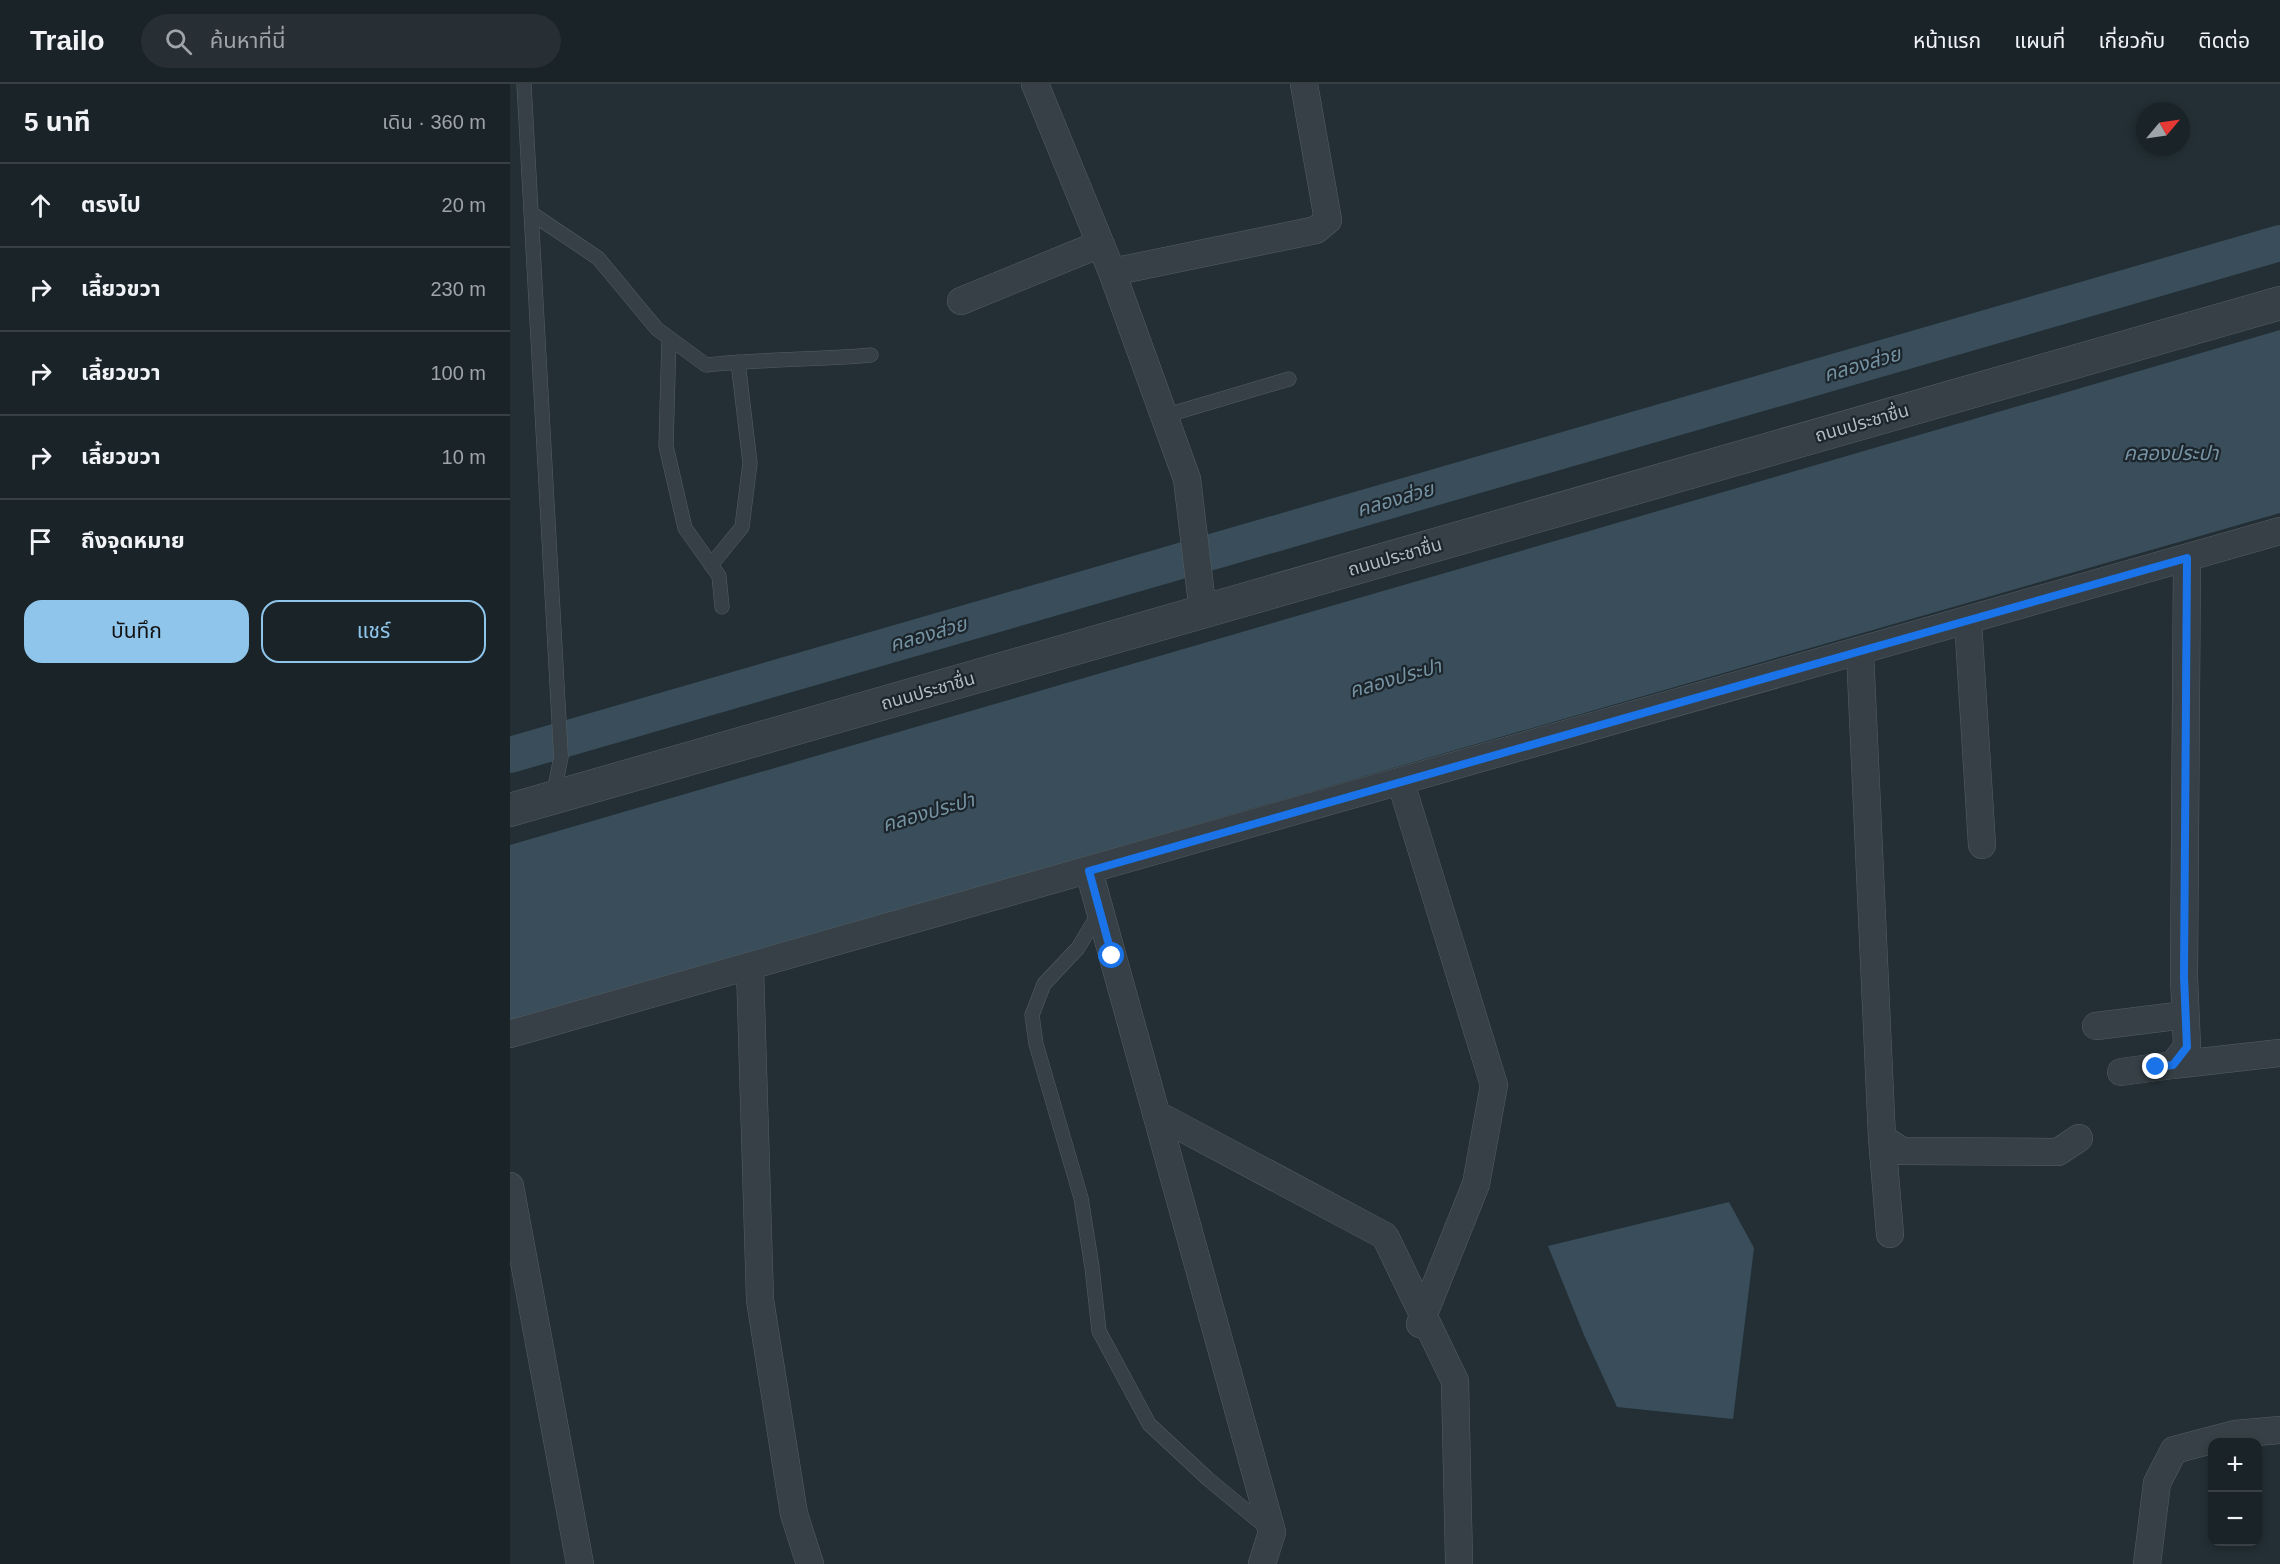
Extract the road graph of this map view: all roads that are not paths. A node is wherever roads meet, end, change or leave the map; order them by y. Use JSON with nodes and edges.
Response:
{"nodes":[{"id":1,"x":524,"y":84,"type":"edge"},
{"id":2,"x":1304,"y":84,"type":"edge"},
{"id":3,"x":1044,"y":88,"type":"edge"},
{"id":4,"x":531,"y":213,"type":"junction"},
{"id":5,"x":1100,"y":244,"type":"junction"},
{"id":6,"x":1112,"y":272,"type":"junction"},
{"id":7,"x":961,"y":302,"type":"dead end"},
{"id":8,"x":2280,"y":303,"type":"edge"},
{"id":9,"x":669,"y":338,"type":"junction"},
{"id":10,"x":871,"y":355,"type":"dead end"},
{"id":11,"x":738,"y":362,"type":"junction"},
{"id":12,"x":1289,"y":379,"type":"dead end"},
{"id":13,"x":1164,"y":416,"type":"junction"},
{"id":14,"x":2280,"y":531,"type":"edge"},
{"id":15,"x":2187,"y":558,"type":"junction"},
{"id":16,"x":711,"y":565,"type":"junction"},
{"id":17,"x":722,"y":607,"type":"dead end"},
{"id":18,"x":1203,"y":612,"type":"junction"},
{"id":19,"x":1968,"y":621,"type":"junction"},
{"id":20,"x":1860,"y":652,"type":"junction"},
{"id":21,"x":1401,"y":783,"type":"junction"},
{"id":22,"x":553,"y":798,"type":"junction"},
{"id":23,"x":510,"y":810,"type":"edge"},
{"id":24,"x":1982,"y":845,"type":"dead end"},
{"id":25,"x":1089,"y":871,"type":"junction"},
{"id":26,"x":1100,"y":911,"type":"junction"},
{"id":27,"x":750,"y":968,"type":"junction"},
{"id":28,"x":2185,"y":1015,"type":"junction"},
{"id":29,"x":2096,"y":1026,"type":"dead end"},
{"id":30,"x":510,"y":1034,"type":"edge"},
{"id":31,"x":2280,"y":1053,"type":"edge"},
{"id":32,"x":2173,"y":1065,"type":"junction"},
{"id":33,"x":2121,"y":1072,"type":"dead end"},
{"id":34,"x":1156,"y":1114,"type":"junction"},
{"id":35,"x":1882,"y":1138,"type":"junction"},
{"id":36,"x":2079,"y":1138,"type":"dead end"},
{"id":37,"x":510,"y":1186,"type":"edge"},
{"id":38,"x":1890,"y":1234,"type":"dead end"},
{"id":39,"x":1422,"y":1320,"type":"junction"},
{"id":40,"x":2280,"y":1430,"type":"edge"},
{"id":41,"x":1272,"y":1532,"type":"junction"},
{"id":42,"x":1459,"y":1561,"type":"dead end"},
{"id":43,"x":580,"y":1564,"type":"edge"},
{"id":44,"x":810,"y":1564,"type":"edge"},
{"id":45,"x":1262,"y":1564,"type":"edge"},
{"id":46,"x":1276,"y":1564,"type":"edge"},
{"id":47,"x":2147,"y":1564,"type":"edge"}],
"edges":[{"from":1,"to":4,"type":"lane"},
{"from":2,"to":6,"type":"street"},
{"from":3,"to":5,"type":"street"},
{"from":4,"to":9,"type":"lane"},
{"from":4,"to":22,"type":"lane"},
{"from":5,"to":6,"type":"street"},
{"from":5,"to":7,"type":"street"},
{"from":6,"to":13,"type":"street"},
{"from":8,"to":18,"type":"street","name":"ถนนประชาชื่น"},
{"from":9,"to":11,"type":"lane"},
{"from":9,"to":16,"type":"lane"},
{"from":10,"to":11,"type":"lane"},
{"from":11,"to":16,"type":"lane"},
{"from":12,"to":13,"type":"lane"},
{"from":13,"to":18,"type":"street"},
{"from":14,"to":15,"type":"street"},
{"from":15,"to":19,"type":"street"},
{"from":15,"to":28,"type":"street"},
{"from":16,"to":17,"type":"lane"},
{"from":18,"to":22,"type":"street","name":"ถนนประชาชื่น"},
{"from":19,"to":20,"type":"street"},
{"from":19,"to":24,"type":"street"},
{"from":20,"to":21,"type":"street"},
{"from":20,"to":35,"type":"street"},
{"from":21,"to":25,"type":"street"},
{"from":21,"to":39,"type":"street"},
{"from":22,"to":23,"type":"street","name":"ถนนประชาชื่น"},
{"from":25,"to":26,"type":"street"},
{"from":25,"to":27,"type":"street"},
{"from":26,"to":34,"type":"street"},
{"from":26,"to":41,"type":"lane"},
{"from":27,"to":30,"type":"street"},
{"from":27,"to":44,"type":"street"},
{"from":28,"to":29,"type":"street"},
{"from":28,"to":32,"type":"street"},
{"from":31,"to":32,"type":"street"},
{"from":32,"to":33,"type":"street"},
{"from":34,"to":39,"type":"street"},
{"from":34,"to":41,"type":"street"},
{"from":35,"to":36,"type":"street"},
{"from":35,"to":38,"type":"street"},
{"from":37,"to":43,"type":"street"},
{"from":39,"to":42,"type":"street"},
{"from":40,"to":47,"type":"street"},
{"from":41,"to":45,"type":"street"},
{"from":41,"to":46,"type":"lane"}]}
